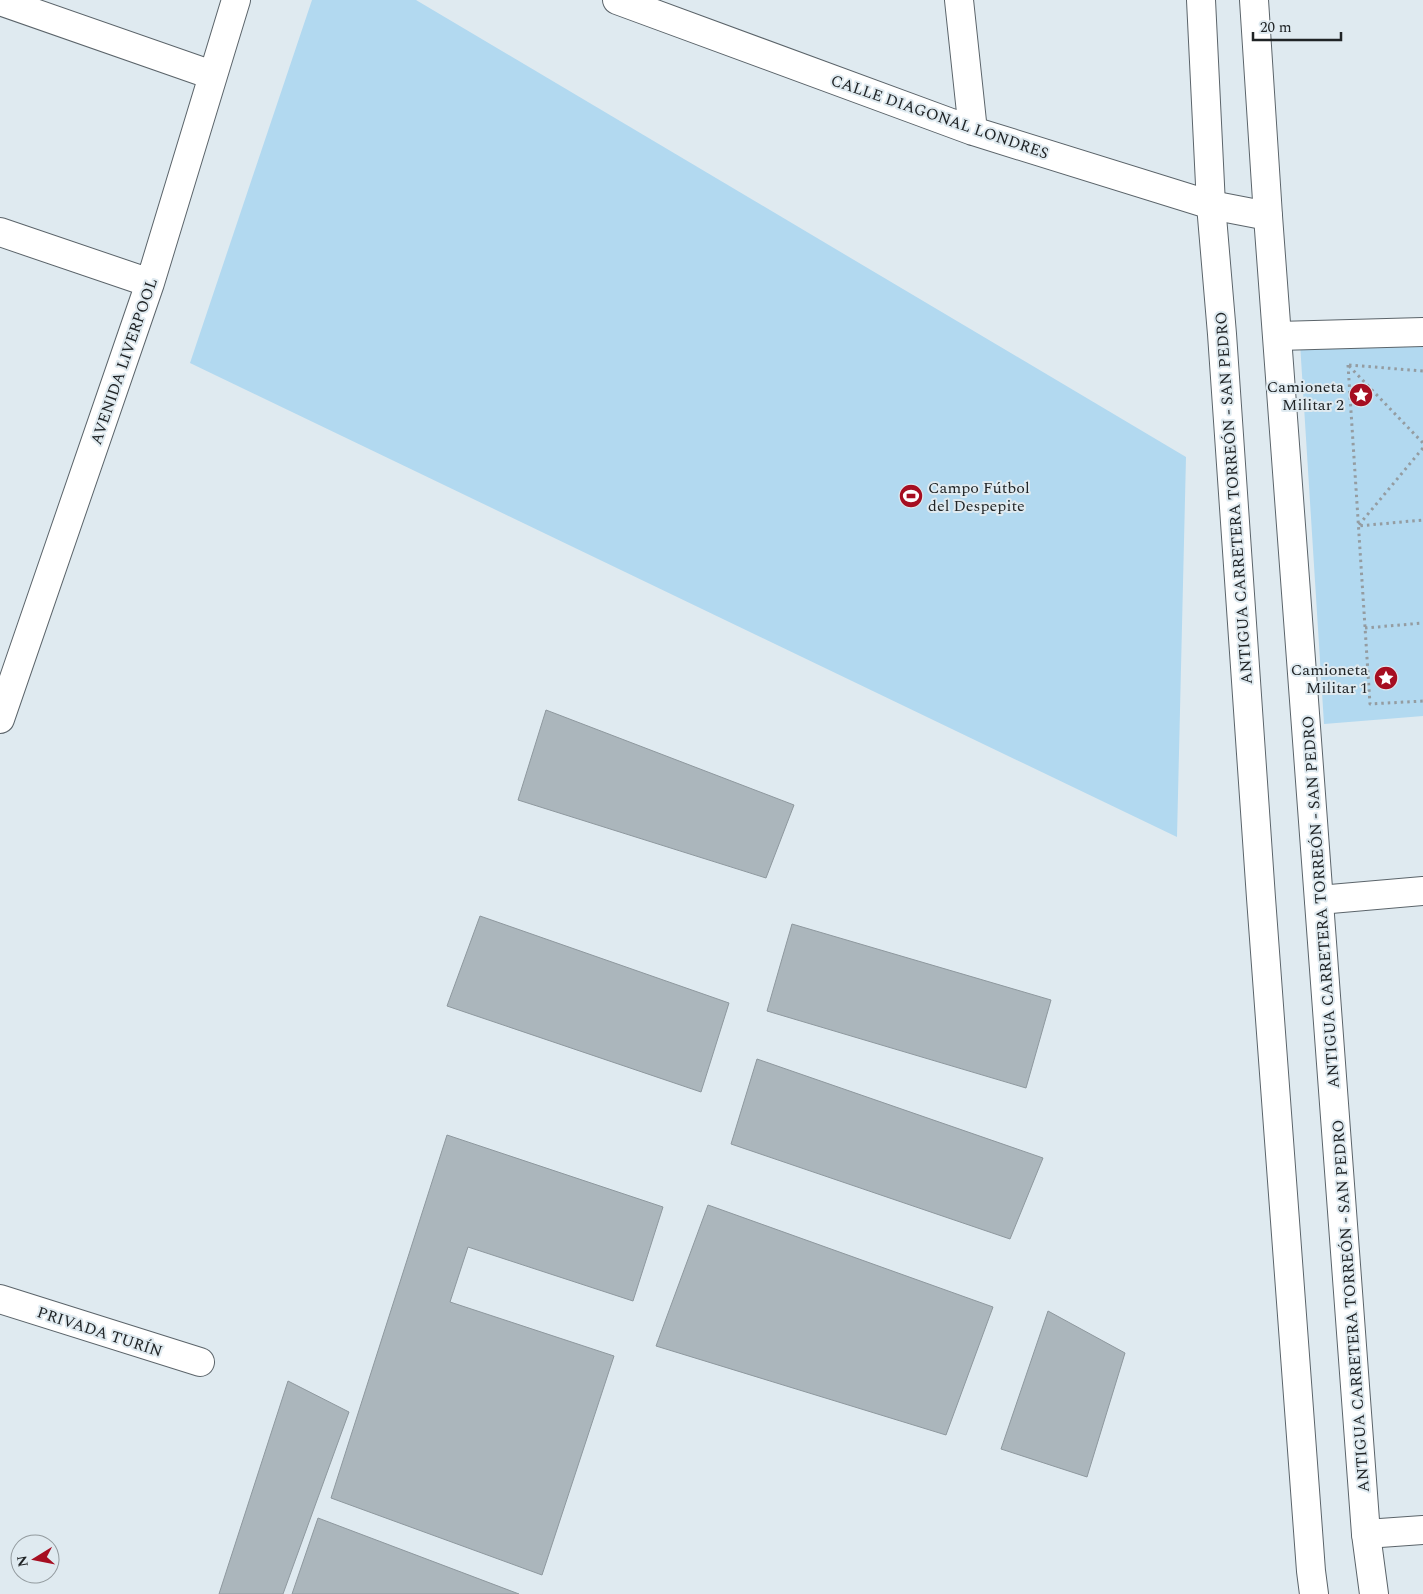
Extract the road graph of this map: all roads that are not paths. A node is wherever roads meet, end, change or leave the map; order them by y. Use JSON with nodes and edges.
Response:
{"nodes":[{"id":1,"x":236,"y":0,"type":"edge"},
{"id":2,"x":617,"y":0,"type":"edge"},
{"id":3,"x":959,"y":0,"type":"edge"},
{"id":4,"x":1201,"y":0,"type":"edge"},
{"id":5,"x":1254,"y":0,"type":"edge"},
{"id":6,"x":0,"y":1,"type":"edge"},
{"id":7,"x":212,"y":75,"type":"junction"},
{"id":8,"x":973,"y":131,"type":"junction"},
{"id":9,"x":1211,"y":205,"type":"junction"},
{"id":10,"x":1268,"y":216,"type":"junction"},
{"id":11,"x":0,"y":232,"type":"edge"},
{"id":12,"x":150,"y":283,"type":"junction"},
{"id":13,"x":1423,"y":332,"type":"edge"},
{"id":14,"x":1278,"y":336,"type":"junction"},
{"id":15,"x":7,"y":679,"type":"edge"},
{"id":16,"x":0,"y":719,"type":"edge"},
{"id":17,"x":1423,"y":892,"type":"edge"},
{"id":18,"x":1320,"y":900,"type":"junction"},
{"id":19,"x":0,"y":1299,"type":"edge"},
{"id":20,"x":200,"y":1362,"type":"dead end"},
{"id":21,"x":1423,"y":1530,"type":"edge"},
{"id":22,"x":1366,"y":1534,"type":"junction"},
{"id":23,"x":1314,"y":1594,"type":"edge"},
{"id":24,"x":1374,"y":1594,"type":"edge"}],
"edges":[{"from":1,"to":7,"type":"main road","name":"AVENIDA LIVERPOOL"},
{"from":2,"to":8,"type":"main road","name":"CALLE DIAGONAL LONDRES"},
{"from":3,"to":8,"type":"main road"},
{"from":4,"to":9,"type":"main road","name":"ANTIGUA CARRETERA TORREÓN - SAN PEDRO"},
{"from":5,"to":10,"type":"main road","name":"ANTIGUA CARRETERA TORREÓN - SAN PEDRO"},
{"from":6,"to":7,"type":"main road"},
{"from":7,"to":12,"type":"main road","name":"AVENIDA LIVERPOOL"},
{"from":8,"to":9,"type":"main road","name":"CALLE DIAGONAL LONDRES"},
{"from":9,"to":10,"type":"main road","name":"CALLE DIAGONAL LONDRES"},
{"from":9,"to":23,"type":"main road","name":"ANTIGUA CARRETERA TORREÓN - SAN PEDRO"},
{"from":10,"to":14,"type":"main road","name":"ANTIGUA CARRETERA TORREÓN - SAN PEDRO"},
{"from":11,"to":12,"type":"main road"},
{"from":12,"to":15,"type":"main road","name":"AVENIDA LIVERPOOL"},
{"from":13,"to":14,"type":"main road"},
{"from":14,"to":18,"type":"main road","name":"ANTIGUA CARRETERA TORREÓN - SAN PEDRO"},
{"from":15,"to":16,"type":"main road","name":"AVENIDA LIVERPOOL"},
{"from":17,"to":18,"type":"main road"},
{"from":18,"to":22,"type":"main road","name":"ANTIGUA CARRETERA TORREÓN - SAN PEDRO"},
{"from":19,"to":20,"type":"main road","name":"PRIVADA TURÍN"},
{"from":21,"to":22,"type":"main road"},
{"from":22,"to":24,"type":"main road","name":"ANTIGUA CARRETERA TORREÓN - SAN PEDRO"}]}
